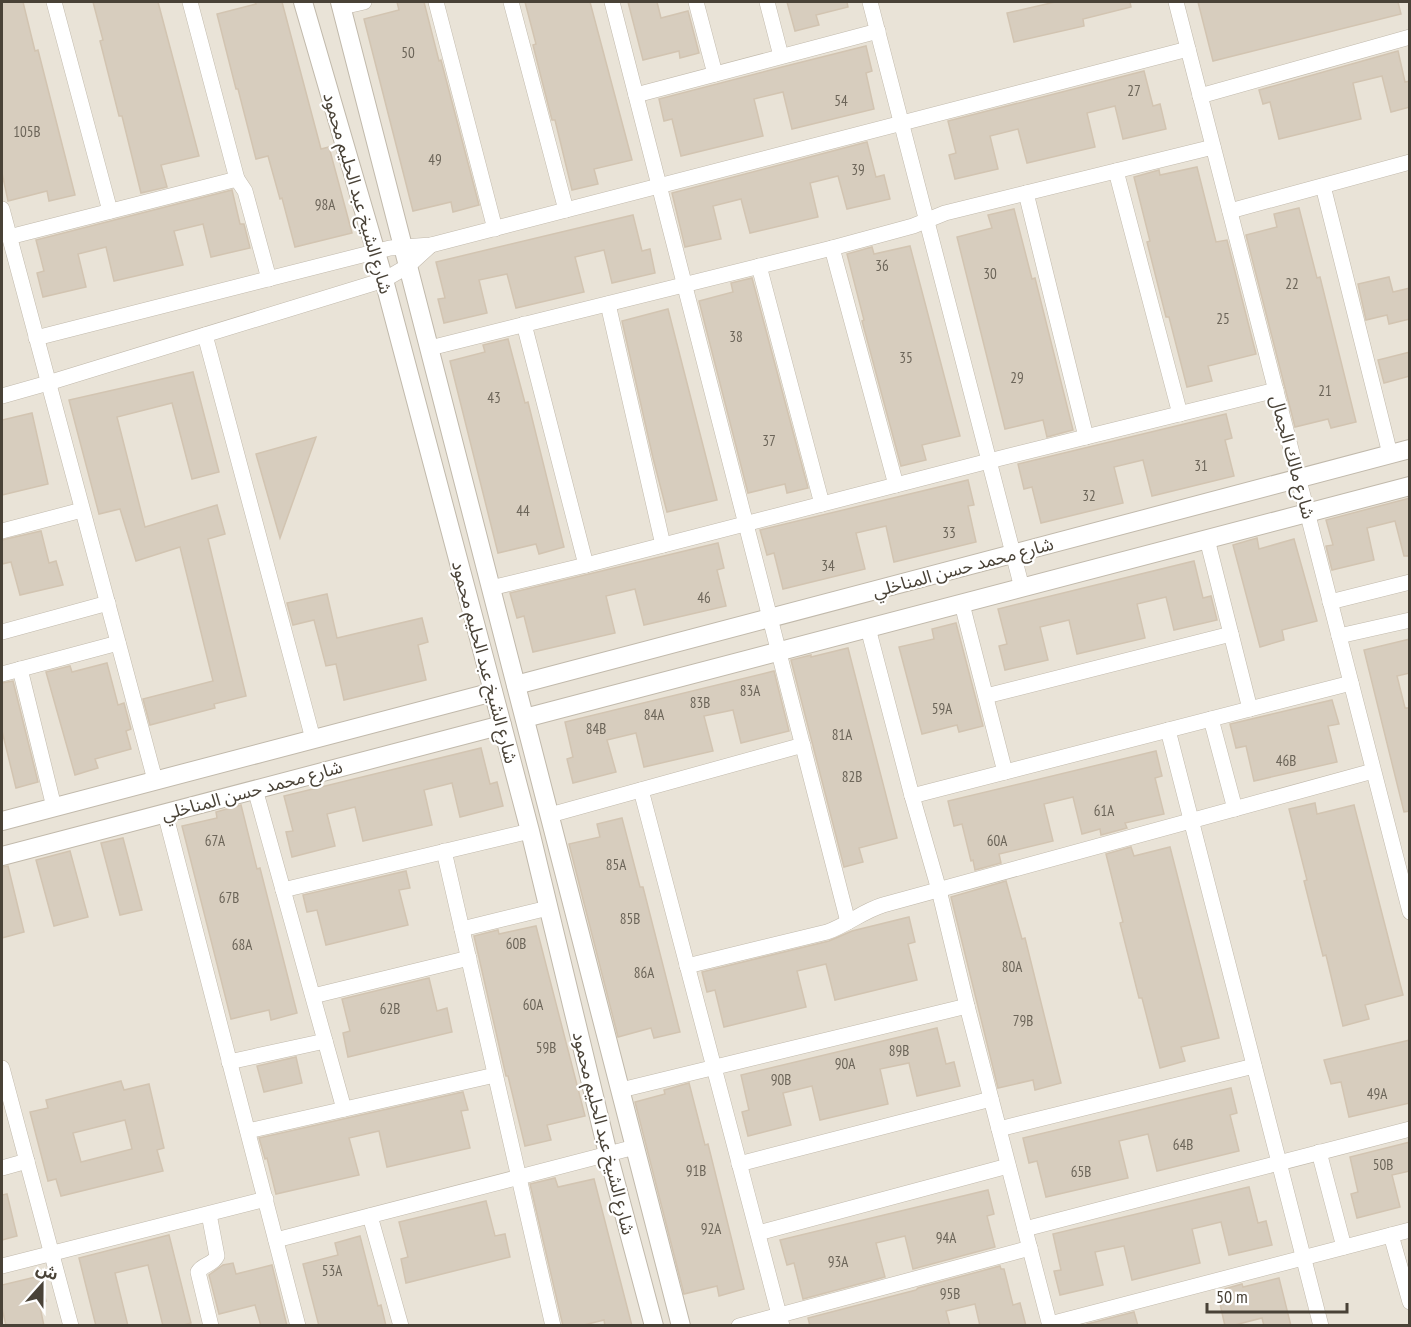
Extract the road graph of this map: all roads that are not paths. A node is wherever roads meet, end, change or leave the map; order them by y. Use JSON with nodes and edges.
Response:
{"nodes":[{"id":1,"x":54,"y":2,"type":"edge"},
{"id":2,"x":190,"y":2,"type":"edge"},
{"id":3,"x":303,"y":2,"type":"edge"},
{"id":4,"x":364,"y":2,"type":"edge"},
{"id":5,"x":436,"y":2,"type":"edge"},
{"id":6,"x":511,"y":2,"type":"edge"},
{"id":7,"x":612,"y":2,"type":"edge"},
{"id":8,"x":696,"y":2,"type":"edge"},
{"id":9,"x":766,"y":2,"type":"edge"},
{"id":10,"x":870,"y":2,"type":"edge"},
{"id":11,"x":1176,"y":2,"type":"edge"},
{"id":12,"x":341,"y":4,"type":"edge"},
{"id":13,"x":878,"y":31,"type":"junction"},
{"id":14,"x":1410,"y":36,"type":"edge"},
{"id":15,"x":1188,"y":49,"type":"junction"},
{"id":16,"x":781,"y":56,"type":"junction"},
{"id":17,"x":715,"y":74,"type":"junction"},
{"id":18,"x":636,"y":94,"type":"junction"},
{"id":19,"x":1200,"y":96,"type":"junction"},
{"id":20,"x":902,"y":123,"type":"junction"},
{"id":21,"x":1213,"y":147,"type":"junction"},
{"id":22,"x":1410,"y":162,"type":"edge"},
{"id":23,"x":1116,"y":171,"type":"junction"},
{"id":24,"x":237,"y":179,"type":"junction"},
{"id":25,"x":660,"y":186,"type":"junction"},
{"id":26,"x":1323,"y":186,"type":"junction"},
{"id":27,"x":1026,"y":193,"type":"junction"},
{"id":28,"x":2,"y":209,"type":"edge"},
{"id":29,"x":566,"y":210,"type":"junction"},
{"id":30,"x":110,"y":211,"type":"junction"},
{"id":31,"x":1230,"y":211,"type":"junction"},
{"id":32,"x":927,"y":221,"type":"junction"},
{"id":33,"x":495,"y":229,"type":"junction"},
{"id":34,"x":9,"y":237,"type":"junction"},
{"id":35,"x":432,"y":245,"type":"junction"},
{"id":36,"x":404,"y":246,"type":"junction"},
{"id":37,"x":832,"y":248,"type":"junction"},
{"id":38,"x":375,"y":252,"type":"junction"},
{"id":39,"x":8,"y":257,"type":"edge"},
{"id":40,"x":408,"y":266,"type":"junction"},
{"id":41,"x":759,"y":266,"type":"junction"},
{"id":42,"x":269,"y":279,"type":"junction"},
{"id":43,"x":384,"y":280,"type":"junction"},
{"id":44,"x":685,"y":284,"type":"junction"},
{"id":45,"x":608,"y":303,"type":"junction"},
{"id":46,"x":524,"y":324,"type":"junction"},
{"id":47,"x":205,"y":335,"type":"junction"},
{"id":48,"x":36,"y":338,"type":"junction"},
{"id":49,"x":430,"y":348,"type":"junction"},
{"id":50,"x":48,"y":383,"type":"junction"},
{"id":51,"x":1276,"y":390,"type":"junction"},
{"id":52,"x":2,"y":396,"type":"edge"},
{"id":53,"x":1180,"y":414,"type":"junction"},
{"id":54,"x":1086,"y":437,"type":"junction"},
{"id":55,"x":1410,"y":449,"type":"edge"},
{"id":56,"x":1390,"y":454,"type":"junction"},
{"id":57,"x":989,"y":461,"type":"junction"},
{"id":58,"x":1298,"y":478,"type":"junction"},
{"id":59,"x":896,"y":485,"type":"junction"},
{"id":60,"x":1410,"y":486,"type":"edge"},
{"id":61,"x":822,"y":504,"type":"junction"},
{"id":62,"x":82,"y":510,"type":"junction"},
{"id":63,"x":1308,"y":513,"type":"junction"},
{"id":64,"x":746,"y":524,"type":"junction"},
{"id":65,"x":2,"y":531,"type":"edge"},
{"id":66,"x":1207,"y":539,"type":"junction"},
{"id":67,"x":663,"y":545,"type":"junction"},
{"id":68,"x":1013,"y":554,"type":"junction"},
{"id":69,"x":586,"y":565,"type":"junction"},
{"id":70,"x":1410,"y":582,"type":"edge"},
{"id":71,"x":491,"y":588,"type":"junction"},
{"id":72,"x":1022,"y":588,"type":"junction"},
{"id":73,"x":1330,"y":602,"type":"junction"},
{"id":74,"x":108,"y":603,"type":"junction"},
{"id":75,"x":962,"y":604,"type":"junction"},
{"id":76,"x":770,"y":618,"type":"junction"},
{"id":77,"x":1410,"y":620,"type":"edge"},
{"id":78,"x":868,"y":628,"type":"junction"},
{"id":79,"x":2,"y":632,"type":"edge"},
{"id":80,"x":1231,"y":634,"type":"junction"},
{"id":81,"x":1339,"y":636,"type":"junction"},
{"id":82,"x":118,"y":643,"type":"junction"},
{"id":83,"x":779,"y":652,"type":"junction"},
{"id":84,"x":20,"y":669,"type":"junction"},
{"id":85,"x":2,"y":674,"type":"edge"},
{"id":86,"x":1351,"y":683,"type":"junction"},
{"id":87,"x":516,"y":685,"type":"junction"},
{"id":88,"x":493,"y":692,"type":"junction"},
{"id":89,"x":986,"y":696,"type":"junction"},
{"id":90,"x":1250,"y":709,"type":"junction"},
{"id":91,"x":525,"y":718,"type":"junction"},
{"id":92,"x":1211,"y":719,"type":"junction"},
{"id":93,"x":502,"y":725,"type":"junction"},
{"id":94,"x":1168,"y":730,"type":"junction"},
{"id":95,"x":313,"y":739,"type":"junction"},
{"id":96,"x":803,"y":745,"type":"junction"},
{"id":97,"x":1374,"y":771,"type":"junction"},
{"id":98,"x":1005,"y":772,"type":"junction"},
{"id":99,"x":155,"y":780,"type":"junction"},
{"id":100,"x":255,"y":789,"type":"junction"},
{"id":101,"x":641,"y":790,"type":"junction"},
{"id":102,"x":912,"y":796,"type":"junction"},
{"id":103,"x":54,"y":807,"type":"junction"},
{"id":104,"x":1235,"y":808,"type":"junction"},
{"id":105,"x":165,"y":813,"type":"junction"},
{"id":106,"x":550,"y":815,"type":"junction"},
{"id":107,"x":1191,"y":820,"type":"junction"},
{"id":108,"x":2,"y":821,"type":"edge"},
{"id":109,"x":530,"y":831,"type":"junction"},
{"id":110,"x":444,"y":851,"type":"junction"},
{"id":111,"x":2,"y":856,"type":"edge"},
{"id":112,"x":283,"y":890,"type":"junction"},
{"id":113,"x":939,"y":890,"type":"junction"},
{"id":114,"x":1407,"y":893,"type":"edge"},
{"id":115,"x":548,"y":908,"type":"junction"},
{"id":116,"x":1410,"y":912,"type":"edge"},
{"id":117,"x":848,"y":922,"type":"junction"},
{"id":118,"x":462,"y":929,"type":"junction"},
{"id":119,"x":468,"y":958,"type":"junction"},
{"id":120,"x":687,"y":966,"type":"junction"},
{"id":121,"x":313,"y":996,"type":"junction"},
{"id":122,"x":967,"y":1006,"type":"junction"},
{"id":123,"x":325,"y":1041,"type":"junction"},
{"id":124,"x":230,"y":1062,"type":"junction"},
{"id":125,"x":1254,"y":1066,"type":"junction"},
{"id":126,"x":2,"y":1068,"type":"edge"},
{"id":127,"x":714,"y":1068,"type":"junction"},
{"id":128,"x":495,"y":1075,"type":"junction"},
{"id":129,"x":621,"y":1090,"type":"junction"},
{"id":130,"x":991,"y":1099,"type":"junction"},
{"id":131,"x":344,"y":1109,"type":"junction"},
{"id":132,"x":999,"y":1129,"type":"junction"},
{"id":133,"x":1410,"y":1129,"type":"edge"},
{"id":134,"x":248,"y":1131,"type":"junction"},
{"id":135,"x":635,"y":1147,"type":"junction"},
{"id":136,"x":1319,"y":1152,"type":"junction"},
{"id":137,"x":608,"y":1154,"type":"junction"},
{"id":138,"x":27,"y":1161,"type":"junction"},
{"id":139,"x":1279,"y":1163,"type":"junction"},
{"id":140,"x":739,"y":1164,"type":"junction"},
{"id":141,"x":1008,"y":1166,"type":"junction"},
{"id":142,"x":2,"y":1168,"type":"edge"},
{"id":143,"x":519,"y":1178,"type":"junction"},
{"id":144,"x":266,"y":1199,"type":"junction"},
{"id":145,"x":209,"y":1214,"type":"junction"},
{"id":146,"x":370,"y":1216,"type":"junction"},
{"id":147,"x":1025,"y":1229,"type":"junction"},
{"id":148,"x":1410,"y":1230,"type":"edge"},
{"id":149,"x":758,"y":1233,"type":"junction"},
{"id":150,"x":1391,"y":1235,"type":"junction"},
{"id":151,"x":276,"y":1240,"type":"junction"},
{"id":152,"x":1344,"y":1247,"type":"junction"},
{"id":153,"x":1030,"y":1248,"type":"junction"},
{"id":154,"x":52,"y":1253,"type":"junction"},
{"id":155,"x":1304,"y":1258,"type":"junction"},
{"id":156,"x":2,"y":1266,"type":"edge"},
{"id":157,"x":1410,"y":1302,"type":"edge"},
{"id":158,"x":780,"y":1320,"type":"edge"},
{"id":159,"x":1050,"y":1325,"type":"edge"},
{"id":160,"x":71,"y":1326,"type":"edge"},
{"id":161,"x":211,"y":1326,"type":"edge"},
{"id":162,"x":298,"y":1326,"type":"edge"},
{"id":163,"x":401,"y":1326,"type":"edge"},
{"id":164,"x":553,"y":1326,"type":"edge"},
{"id":165,"x":654,"y":1326,"type":"edge"},
{"id":166,"x":681,"y":1326,"type":"edge"},
{"id":167,"x":740,"y":1326,"type":"edge"},
{"id":168,"x":1321,"y":1326,"type":"edge"}],
"edges":[{"from":1,"to":30,"type":"street"},
{"from":2,"to":24,"type":"street"},
{"from":3,"to":38,"type":"street","name":"شارع الشيخ عبد الحليم محمود"},
{"from":4,"to":12,"type":"street"},
{"from":5,"to":33,"type":"street"},
{"from":6,"to":29,"type":"street"},
{"from":7,"to":18,"type":"street"},
{"from":8,"to":17,"type":"street"},
{"from":9,"to":16,"type":"street"},
{"from":10,"to":13,"type":"street"},
{"from":11,"to":15,"type":"street","name":"شارع مالك الجمال"},
{"from":12,"to":36,"type":"street","name":"شارع الشيخ عبد الحليم محمود"},
{"from":13,"to":16,"type":"street"},
{"from":13,"to":20,"type":"street"},
{"from":14,"to":19,"type":"street"},
{"from":15,"to":19,"type":"street","name":"شارع مالك الجمال"},
{"from":15,"to":20,"type":"street"},
{"from":16,"to":17,"type":"street"},
{"from":17,"to":18,"type":"street"},
{"from":18,"to":25,"type":"street"},
{"from":19,"to":21,"type":"street","name":"شارع مالك الجمال"},
{"from":20,"to":25,"type":"street"},
{"from":20,"to":32,"type":"street"},
{"from":21,"to":23,"type":"street"},
{"from":21,"to":31,"type":"street","name":"شارع مالك الجمال"},
{"from":22,"to":26,"type":"street"},
{"from":23,"to":27,"type":"street"},
{"from":23,"to":53,"type":"street"},
{"from":24,"to":30,"type":"street"},
{"from":24,"to":42,"type":"street"},
{"from":25,"to":29,"type":"street"},
{"from":25,"to":44,"type":"street"},
{"from":26,"to":31,"type":"street"},
{"from":26,"to":56,"type":"street"},
{"from":27,"to":32,"type":"street"},
{"from":27,"to":54,"type":"street"},
{"from":28,"to":34,"type":"street"},
{"from":29,"to":33,"type":"street"},
{"from":30,"to":34,"type":"street"},
{"from":31,"to":51,"type":"street","name":"شارع مالك الجمال"},
{"from":32,"to":37,"type":"street"},
{"from":32,"to":57,"type":"street"},
{"from":33,"to":35,"type":"street"},
{"from":34,"to":39,"type":"street"},
{"from":35,"to":36,"type":"street"},
{"from":35,"to":40,"type":"street"},
{"from":36,"to":38,"type":"street"},
{"from":36,"to":40,"type":"street","name":"شارع الشيخ عبد الحليم محمود"},
{"from":37,"to":41,"type":"street"},
{"from":37,"to":59,"type":"street"},
{"from":38,"to":42,"type":"street"},
{"from":38,"to":43,"type":"street","name":"شارع الشيخ عبد الحليم محمود"},
{"from":39,"to":48,"type":"street"},
{"from":40,"to":43,"type":"street"},
{"from":40,"to":49,"type":"street","name":"شارع الشيخ عبد الحليم محمود"},
{"from":41,"to":44,"type":"street"},
{"from":41,"to":61,"type":"street"},
{"from":42,"to":48,"type":"street"},
{"from":43,"to":47,"type":"street"},
{"from":43,"to":88,"type":"street","name":"شارع الشيخ عبد الحليم محمود"},
{"from":44,"to":45,"type":"street"},
{"from":44,"to":64,"type":"street"},
{"from":45,"to":46,"type":"street"},
{"from":45,"to":67,"type":"street"},
{"from":46,"to":49,"type":"street"},
{"from":46,"to":69,"type":"street"},
{"from":47,"to":50,"type":"street"},
{"from":47,"to":95,"type":"street"},
{"from":48,"to":50,"type":"street"},
{"from":49,"to":71,"type":"street","name":"شارع الشيخ عبد الحليم محمود"},
{"from":50,"to":52,"type":"street"},
{"from":50,"to":62,"type":"street"},
{"from":51,"to":53,"type":"street"},
{"from":51,"to":58,"type":"street","name":"شارع مالك الجمال"},
{"from":53,"to":54,"type":"street"},
{"from":54,"to":57,"type":"street"},
{"from":55,"to":56,"type":"street","name":"شارع محمد حسن المناخلي"},
{"from":56,"to":58,"type":"street","name":"شارع محمد حسن المناخلي"},
{"from":57,"to":59,"type":"street"},
{"from":57,"to":68,"type":"street"},
{"from":58,"to":63,"type":"street","name":"شارع مالك الجمال"},
{"from":58,"to":68,"type":"street","name":"شارع محمد حسن المناخلي"},
{"from":59,"to":61,"type":"street"},
{"from":60,"to":63,"type":"street","name":"شارع محمد حسن المناخلي"},
{"from":61,"to":64,"type":"street"},
{"from":62,"to":65,"type":"street"},
{"from":62,"to":74,"type":"street"},
{"from":63,"to":66,"type":"street","name":"شارع محمد حسن المناخلي"},
{"from":63,"to":73,"type":"street","name":"شارع مالك الجمال"},
{"from":64,"to":67,"type":"street"},
{"from":64,"to":76,"type":"street"},
{"from":66,"to":72,"type":"street","name":"شارع محمد حسن المناخلي"},
{"from":66,"to":80,"type":"street"},
{"from":67,"to":69,"type":"street"},
{"from":68,"to":72,"type":"street"},
{"from":68,"to":76,"type":"street","name":"شارع محمد حسن المناخلي"},
{"from":69,"to":71,"type":"street"},
{"from":70,"to":73,"type":"street"},
{"from":71,"to":87,"type":"street","name":"شارع الشيخ عبد الحليم محمود"},
{"from":72,"to":75,"type":"street","name":"شارع محمد حسن المناخلي"},
{"from":73,"to":81,"type":"street","name":"شارع مالك الجمال"},
{"from":74,"to":79,"type":"street"},
{"from":74,"to":82,"type":"street"},
{"from":75,"to":78,"type":"street","name":"شارع محمد حسن المناخلي"},
{"from":75,"to":89,"type":"street"},
{"from":76,"to":83,"type":"street"},
{"from":76,"to":87,"type":"street","name":"شارع محمد حسن المناخلي"},
{"from":77,"to":81,"type":"street"},
{"from":78,"to":83,"type":"street","name":"شارع محمد حسن المناخلي"},
{"from":78,"to":102,"type":"street"},
{"from":80,"to":89,"type":"street"},
{"from":80,"to":90,"type":"street"},
{"from":81,"to":86,"type":"street","name":"شارع مالك الجمال"},
{"from":82,"to":84,"type":"street"},
{"from":82,"to":99,"type":"street"},
{"from":83,"to":91,"type":"street","name":"شارع محمد حسن المناخلي"},
{"from":83,"to":96,"type":"street"},
{"from":84,"to":85,"type":"street"},
{"from":84,"to":103,"type":"street"},
{"from":86,"to":90,"type":"street"},
{"from":86,"to":97,"type":"street","name":"شارع مالك الجمال"},
{"from":87,"to":91,"type":"street","name":"شارع الشيخ عبد الحليم محمود"},
{"from":88,"to":93,"type":"street","name":"شارع الشيخ عبد الحليم محمود"},
{"from":88,"to":95,"type":"street","name":"شارع محمد حسن المناخلي"},
{"from":89,"to":98,"type":"street"},
{"from":90,"to":92,"type":"street"},
{"from":91,"to":106,"type":"street","name":"شارع الشيخ عبد الحليم محمود"},
{"from":92,"to":94,"type":"street"},
{"from":92,"to":104,"type":"street"},
{"from":93,"to":100,"type":"street","name":"شارع محمد حسن المناخلي"},
{"from":93,"to":109,"type":"street","name":"شارع الشيخ عبد الحليم محمود"},
{"from":94,"to":98,"type":"street"},
{"from":94,"to":107,"type":"street"},
{"from":95,"to":99,"type":"street","name":"شارع محمد حسن المناخلي"},
{"from":96,"to":101,"type":"street"},
{"from":96,"to":117,"type":"street"},
{"from":97,"to":104,"type":"street"},
{"from":97,"to":114,"type":"street","name":"شارع مالك الجمال"},
{"from":98,"to":102,"type":"street"},
{"from":99,"to":103,"type":"street","name":"شارع محمد حسن المناخلي"},
{"from":100,"to":105,"type":"street","name":"شارع محمد حسن المناخلي"},
{"from":100,"to":112,"type":"street"},
{"from":101,"to":106,"type":"street"},
{"from":101,"to":120,"type":"street"},
{"from":102,"to":113,"type":"street"},
{"from":103,"to":108,"type":"street","name":"شارع محمد حسن المناخلي"},
{"from":104,"to":107,"type":"street"},
{"from":105,"to":111,"type":"street","name":"شارع محمد حسن المناخلي"},
{"from":105,"to":124,"type":"street"},
{"from":106,"to":129,"type":"street","name":"شارع الشيخ عبد الحليم محمود"},
{"from":107,"to":113,"type":"street"},
{"from":107,"to":125,"type":"street"},
{"from":109,"to":110,"type":"street"},
{"from":109,"to":115,"type":"street","name":"شارع الشيخ عبد الحليم محمود"},
{"from":110,"to":112,"type":"street"},
{"from":110,"to":118,"type":"street"},
{"from":112,"to":121,"type":"street"},
{"from":113,"to":117,"type":"street"},
{"from":113,"to":122,"type":"street"},
{"from":114,"to":116,"type":"street","name":"شارع مالك الجمال"},
{"from":115,"to":118,"type":"street"},
{"from":115,"to":137,"type":"street","name":"شارع الشيخ عبد الحليم محمود"},
{"from":117,"to":120,"type":"street"},
{"from":118,"to":119,"type":"street"},
{"from":119,"to":121,"type":"street"},
{"from":119,"to":128,"type":"street"},
{"from":120,"to":127,"type":"street"},
{"from":121,"to":123,"type":"street"},
{"from":122,"to":127,"type":"street"},
{"from":122,"to":130,"type":"street"},
{"from":123,"to":124,"type":"street"},
{"from":123,"to":131,"type":"street"},
{"from":124,"to":134,"type":"street"},
{"from":125,"to":132,"type":"street"},
{"from":125,"to":139,"type":"street"},
{"from":126,"to":138,"type":"street"},
{"from":127,"to":129,"type":"street"},
{"from":127,"to":140,"type":"street"},
{"from":128,"to":131,"type":"street"},
{"from":128,"to":143,"type":"street"},
{"from":129,"to":135,"type":"street","name":"شارع الشيخ عبد الحليم محمود"},
{"from":130,"to":132,"type":"street"},
{"from":130,"to":140,"type":"street"},
{"from":131,"to":134,"type":"street"},
{"from":132,"to":141,"type":"street"},
{"from":133,"to":136,"type":"street"},
{"from":134,"to":144,"type":"street"},
{"from":135,"to":137,"type":"street"},
{"from":135,"to":166,"type":"street","name":"شارع الشيخ عبد الحليم محمود"},
{"from":136,"to":139,"type":"street"},
{"from":136,"to":152,"type":"street"},
{"from":137,"to":143,"type":"street"},
{"from":137,"to":165,"type":"street","name":"شارع الشيخ عبد الحليم محمود"},
{"from":138,"to":142,"type":"street"},
{"from":138,"to":154,"type":"street"},
{"from":139,"to":147,"type":"street"},
{"from":139,"to":155,"type":"street"},
{"from":140,"to":149,"type":"street"},
{"from":141,"to":147,"type":"street"},
{"from":141,"to":149,"type":"street"},
{"from":143,"to":146,"type":"street"},
{"from":143,"to":164,"type":"street"},
{"from":144,"to":145,"type":"street"},
{"from":144,"to":151,"type":"street"},
{"from":145,"to":154,"type":"street"},
{"from":145,"to":161,"type":"street"},
{"from":146,"to":151,"type":"street"},
{"from":146,"to":163,"type":"street"},
{"from":147,"to":153,"type":"street"},
{"from":148,"to":150,"type":"street"},
{"from":149,"to":158,"type":"street"},
{"from":150,"to":152,"type":"street"},
{"from":150,"to":157,"type":"street"},
{"from":151,"to":162,"type":"street"},
{"from":152,"to":155,"type":"street"},
{"from":153,"to":158,"type":"street"},
{"from":153,"to":159,"type":"street"},
{"from":154,"to":156,"type":"street"},
{"from":154,"to":160,"type":"street"},
{"from":155,"to":159,"type":"street"},
{"from":155,"to":168,"type":"street"},
{"from":158,"to":167,"type":"street"}]}
